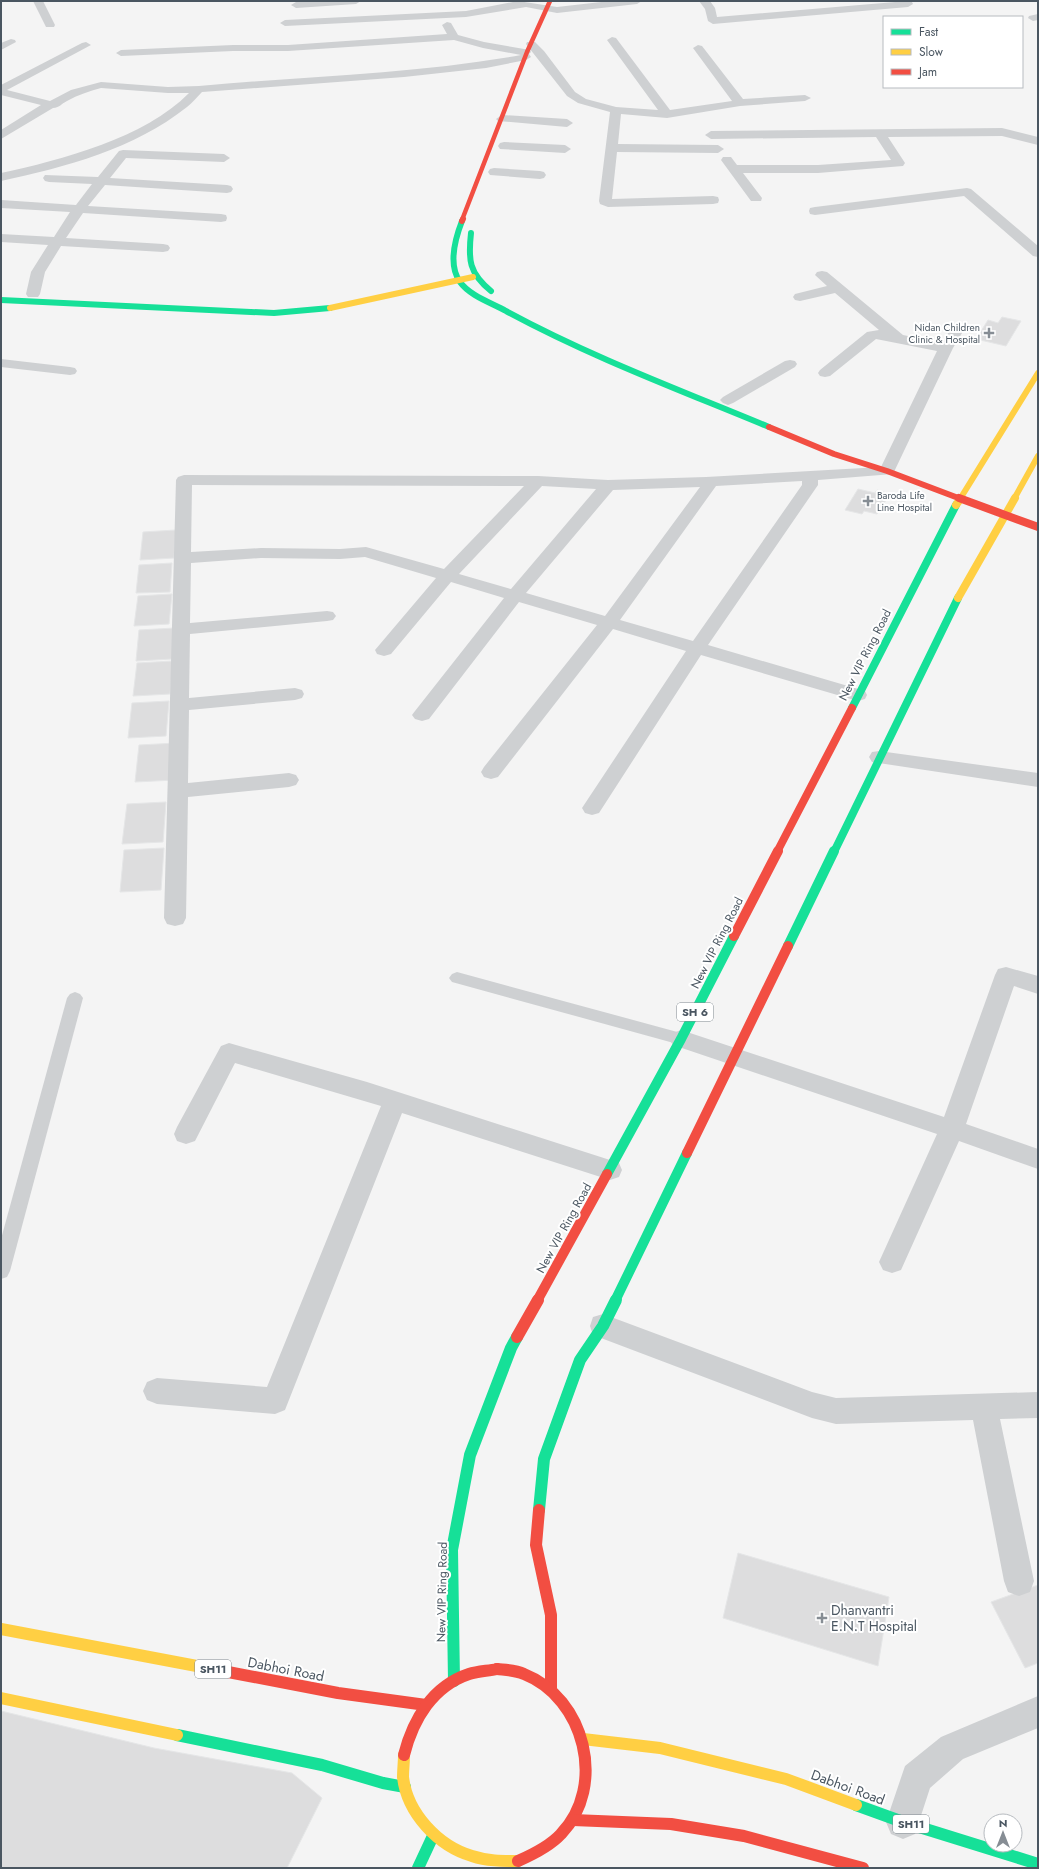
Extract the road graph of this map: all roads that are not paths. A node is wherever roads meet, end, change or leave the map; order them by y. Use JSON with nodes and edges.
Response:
{"nodes":[{"id":1,"x":38,"y":1,"type":"edge"},
{"id":2,"x":356,"y":1,"type":"edge"},
{"id":3,"x":515,"y":1,"type":"edge"},
{"id":4,"x":637,"y":1,"type":"edge"},
{"id":5,"x":704,"y":1,"type":"edge"},
{"id":6,"x":526,"y":4,"type":"junction"},
{"id":7,"x":908,"y":4,"type":"dead end"},
{"id":8,"x":296,"y":5,"type":"dead end"},
{"id":9,"x":847,"y":5,"type":"edge"},
{"id":10,"x":779,"y":6,"type":"dead end"},
{"id":11,"x":554,"y":8,"type":"edge"},
{"id":12,"x":788,"y":15,"type":"junction"},
{"id":13,"x":442,"y":16,"type":"junction"},
{"id":14,"x":285,"y":23,"type":"dead end"},
{"id":15,"x":50,"y":25,"type":"dead end"},
{"id":16,"x":454,"y":37,"type":"junction"},
{"id":17,"x":612,"y":40,"type":"dead end"},
{"id":18,"x":86,"y":46,"type":"dead end"},
{"id":19,"x":698,"y":48,"type":"dead end"},
{"id":20,"x":120,"y":53,"type":"dead end"},
{"id":21,"x":534,"y":53,"type":"junction"},
{"id":22,"x":104,"y":73,"type":"dead end"},
{"id":23,"x":199,"y":89,"type":"junction"},
{"id":24,"x":1,"y":90,"type":"edge"},
{"id":25,"x":805,"y":98,"type":"dead end"},
{"id":26,"x":740,"y":103,"type":"junction"},
{"id":27,"x":54,"y":105,"type":"junction"},
{"id":28,"x":616,"y":110,"type":"junction"},
{"id":29,"x":699,"y":110,"type":"junction"},
{"id":30,"x":667,"y":114,"type":"junction"},
{"id":31,"x":511,"y":119,"type":"junction"},
{"id":32,"x":567,"y":123,"type":"dead end"},
{"id":33,"x":880,"y":133,"type":"junction"},
{"id":34,"x":1,"y":135,"type":"edge"},
{"id":35,"x":711,"y":135,"type":"junction"},
{"id":36,"x":1038,"y":141,"type":"edge"},
{"id":37,"x":504,"y":146,"type":"dead end"},
{"id":38,"x":611,"y":148,"type":"junction"},
{"id":39,"x":566,"y":149,"type":"dead end"},
{"id":40,"x":718,"y":149,"type":"junction"},
{"id":41,"x":224,"y":158,"type":"dead end"},
{"id":42,"x":734,"y":168,"type":"junction"},
{"id":43,"x":494,"y":172,"type":"dead end"},
{"id":44,"x":540,"y":175,"type":"dead end"},
{"id":45,"x":1,"y":177,"type":"edge"},
{"id":46,"x":49,"y":178,"type":"dead end"},
{"id":47,"x":101,"y":181,"type":"junction"},
{"id":48,"x":227,"y":189,"type":"dead end"},
{"id":49,"x":756,"y":198,"type":"dead end"},
{"id":50,"x":714,"y":200,"type":"dead end"},
{"id":51,"x":1,"y":204,"type":"edge"},
{"id":52,"x":79,"y":209,"type":"junction"},
{"id":53,"x":815,"y":211,"type":"dead end"},
{"id":54,"x":221,"y":218,"type":"dead end"},
{"id":55,"x":475,"y":222,"type":"dead end"},
{"id":56,"x":1,"y":238,"type":"edge"},
{"id":57,"x":57,"y":242,"type":"junction"},
{"id":58,"x":163,"y":248,"type":"dead end"},
{"id":59,"x":1038,"y":253,"type":"edge"},
{"id":60,"x":472,"y":273,"type":"junction"},
{"id":61,"x":822,"y":275,"type":"dead end"},
{"id":62,"x":457,"y":277,"type":"junction"},
{"id":63,"x":837,"y":288,"type":"junction"},
{"id":64,"x":1,"y":292,"type":"edge"},
{"id":65,"x":33,"y":294,"type":"junction"},
{"id":66,"x":500,"y":296,"type":"dead end"},
{"id":67,"x":800,"y":297,"type":"dead end"},
{"id":68,"x":1,"y":300,"type":"edge"},
{"id":69,"x":527,"y":311,"type":"dead end"},
{"id":70,"x":958,"y":328,"type":"dead end"},
{"id":71,"x":898,"y":338,"type":"junction"},
{"id":72,"x":946,"y":348,"type":"junction"},
{"id":73,"x":1,"y":363,"type":"edge"},
{"id":74,"x":790,"y":364,"type":"dead end"},
{"id":75,"x":70,"y":371,"type":"dead end"},
{"id":76,"x":825,"y":373,"type":"dead end"},
{"id":77,"x":1038,"y":374,"type":"edge"},
{"id":78,"x":728,"y":400,"type":"junction"},
{"id":79,"x":1038,"y":456,"type":"edge"},
{"id":80,"x":887,"y":471,"type":"junction"},
{"id":81,"x":810,"y":476,"type":"junction"},
{"id":82,"x":538,"y":481,"type":"junction"},
{"id":83,"x":706,"y":482,"type":"junction"},
{"id":84,"x":608,"y":485,"type":"junction"},
{"id":85,"x":959,"y":499,"type":"junction"},
{"id":86,"x":1004,"y":515,"type":"junction"},
{"id":87,"x":1038,"y":527,"type":"edge"},
{"id":88,"x":182,"y":558,"type":"junction"},
{"id":89,"x":447,"y":576,"type":"junction"},
{"id":90,"x":515,"y":595,"type":"junction"},
{"id":91,"x":327,"y":616,"type":"dead end"},
{"id":92,"x":609,"y":622,"type":"junction"},
{"id":93,"x":181,"y":629,"type":"junction"},
{"id":94,"x":697,"y":648,"type":"junction"},
{"id":95,"x":384,"y":650,"type":"dead end"},
{"id":96,"x":295,"y":694,"type":"dead end"},
{"id":97,"x":858,"y":695,"type":"junction"},
{"id":98,"x":179,"y":705,"type":"junction"},
{"id":99,"x":422,"y":715,"type":"dead end"},
{"id":100,"x":879,"y":757,"type":"junction"},
{"id":101,"x":491,"y":772,"type":"dead end"},
{"id":102,"x":289,"y":780,"type":"dead end"},
{"id":103,"x":1038,"y":780,"type":"edge"},
{"id":104,"x":177,"y":791,"type":"junction"},
{"id":105,"x":592,"y":808,"type":"dead end"},
{"id":106,"x":174,"y":918,"type":"dead end"},
{"id":107,"x":457,"y":978,"type":"dead end"},
{"id":108,"x":1038,"y":985,"type":"edge"},
{"id":109,"x":75,"y":998,"type":"dead end"},
{"id":110,"x":681,"y":1039,"type":"junction"},
{"id":111,"x":734,"y":1056,"type":"junction"},
{"id":112,"x":394,"y":1101,"type":"junction"},
{"id":113,"x":952,"y":1129,"type":"junction"},
{"id":114,"x":186,"y":1134,"type":"dead end"},
{"id":115,"x":1038,"y":1159,"type":"edge"},
{"id":116,"x":610,"y":1170,"type":"junction"},
{"id":117,"x":892,"y":1262,"type":"dead end"},
{"id":118,"x":1,"y":1271,"type":"edge"},
{"id":119,"x":603,"y":1326,"type":"junction"},
{"id":120,"x":157,"y":1391,"type":"dead end"},
{"id":121,"x":1038,"y":1405,"type":"edge"},
{"id":122,"x":984,"y":1407,"type":"junction"},
{"id":123,"x":1019,"y":1581,"type":"dead end"},
{"id":124,"x":1,"y":1629,"type":"edge"},
{"id":125,"x":454,"y":1681,"type":"junction"},
{"id":126,"x":551,"y":1688,"type":"junction"},
{"id":127,"x":1,"y":1698,"type":"edge"},
{"id":128,"x":426,"y":1705,"type":"junction"},
{"id":129,"x":1038,"y":1712,"type":"edge"},
{"id":130,"x":584,"y":1739,"type":"junction"},
{"id":131,"x":405,"y":1787,"type":"junction"},
{"id":132,"x":573,"y":1820,"type":"junction"},
{"id":133,"x":903,"y":1822,"type":"junction"},
{"id":134,"x":432,"y":1838,"type":"junction"},
{"id":135,"x":1038,"y":1864,"type":"edge"},
{"id":136,"x":501,"y":1867,"type":"edge"},
{"id":137,"x":418,"y":1868,"type":"edge"},
{"id":138,"x":863,"y":1868,"type":"edge"}],
"edges":[{"from":1,"to":15,"type":"street"},
{"from":2,"to":8,"type":"street"},
{"from":3,"to":6,"type":"street"},
{"from":4,"to":11,"type":"street"},
{"from":5,"to":12,"type":"street"},
{"from":6,"to":11,"type":"street"},
{"from":6,"to":13,"type":"street"},
{"from":7,"to":9,"type":"street"},
{"from":9,"to":12,"type":"street"},
{"from":10,"to":12,"type":"street"},
{"from":11,"to":21,"type":"main road"},
{"from":13,"to":14,"type":"street"},
{"from":13,"to":16,"type":"street"},
{"from":16,"to":20,"type":"street"},
{"from":16,"to":21,"type":"street"},
{"from":17,"to":30,"type":"street"},
{"from":18,"to":24,"type":"street"},
{"from":19,"to":26,"type":"street"},
{"from":21,"to":23,"type":"street"},
{"from":21,"to":28,"type":"street"},
{"from":21,"to":31,"type":"main road"},
{"from":22,"to":23,"type":"street"},
{"from":23,"to":27,"type":"street"},
{"from":23,"to":45,"type":"street"},
{"from":24,"to":27,"type":"street"},
{"from":25,"to":26,"type":"street"},
{"from":26,"to":29,"type":"street"},
{"from":27,"to":34,"type":"street"},
{"from":28,"to":30,"type":"street"},
{"from":28,"to":38,"type":"street"},
{"from":29,"to":30,"type":"street"},
{"from":29,"to":35,"type":"street"},
{"from":31,"to":32,"type":"street"},
{"from":31,"to":62,"type":"main road"},
{"from":33,"to":35,"type":"street"},
{"from":33,"to":36,"type":"street"},
{"from":33,"to":42,"type":"street"},
{"from":35,"to":40,"type":"street"},
{"from":37,"to":39,"type":"street"},
{"from":38,"to":40,"type":"street"},
{"from":38,"to":50,"type":"street"},
{"from":40,"to":42,"type":"street"},
{"from":41,"to":47,"type":"street"},
{"from":42,"to":49,"type":"street"},
{"from":43,"to":44,"type":"street"},
{"from":46,"to":47,"type":"street"},
{"from":47,"to":48,"type":"street"},
{"from":47,"to":52,"type":"street"},
{"from":51,"to":52,"type":"street"},
{"from":52,"to":54,"type":"street"},
{"from":52,"to":57,"type":"street"},
{"from":53,"to":59,"type":"street"},
{"from":55,"to":60,"type":"main road"},
{"from":56,"to":57,"type":"street"},
{"from":57,"to":58,"type":"street"},
{"from":57,"to":65,"type":"street"},
{"from":60,"to":62,"type":"main road"},
{"from":60,"to":66,"type":"main road"},
{"from":61,"to":63,"type":"street"},
{"from":62,"to":65,"type":"main road"},
{"from":62,"to":68,"type":"main road"},
{"from":62,"to":80,"type":"main road"},
{"from":63,"to":67,"type":"street"},
{"from":63,"to":71,"type":"street"},
{"from":64,"to":65,"type":"main road"},
{"from":69,"to":78,"type":"main road"},
{"from":70,"to":72,"type":"street"},
{"from":71,"to":72,"type":"street"},
{"from":71,"to":76,"type":"street"},
{"from":72,"to":80,"type":"street"},
{"from":73,"to":75,"type":"street"},
{"from":74,"to":78,"type":"street"},
{"from":77,"to":85,"type":"main road","name":"New VIP Ring Road","number":"SH 6"},
{"from":78,"to":80,"type":"main road"},
{"from":79,"to":86,"type":"main road"},
{"from":80,"to":81,"type":"street"},
{"from":80,"to":85,"type":"main road"},
{"from":81,"to":83,"type":"street"},
{"from":81,"to":94,"type":"street"},
{"from":82,"to":84,"type":"street"},
{"from":82,"to":88,"type":"street"},
{"from":82,"to":89,"type":"street"},
{"from":83,"to":84,"type":"street"},
{"from":83,"to":92,"type":"street"},
{"from":84,"to":90,"type":"street"},
{"from":85,"to":86,"type":"main road"},
{"from":85,"to":97,"type":"main road","name":"New VIP Ring Road","number":"SH 6"},
{"from":86,"to":87,"type":"main road"},
{"from":86,"to":100,"type":"main road"},
{"from":88,"to":89,"type":"street"},
{"from":88,"to":93,"type":"street"},
{"from":89,"to":90,"type":"street"},
{"from":89,"to":95,"type":"street"},
{"from":90,"to":92,"type":"street"},
{"from":90,"to":99,"type":"street"},
{"from":91,"to":93,"type":"street"},
{"from":92,"to":94,"type":"street"},
{"from":92,"to":101,"type":"street"},
{"from":93,"to":98,"type":"street"},
{"from":94,"to":97,"type":"street"},
{"from":94,"to":105,"type":"street"},
{"from":96,"to":98,"type":"street"},
{"from":97,"to":110,"type":"main road","name":"New VIP Ring Road","number":"SH 6"},
{"from":98,"to":104,"type":"street"},
{"from":100,"to":103,"type":"street"},
{"from":100,"to":111,"type":"main road"},
{"from":102,"to":104,"type":"street"},
{"from":104,"to":106,"type":"street"},
{"from":107,"to":110,"type":"lane"},
{"from":108,"to":113,"type":"street"},
{"from":109,"to":118,"type":"lane"},
{"from":110,"to":111,"type":"street"},
{"from":110,"to":116,"type":"main road","name":"New VIP Ring Road","number":"SH 6"},
{"from":111,"to":113,"type":"street"},
{"from":111,"to":119,"type":"main road"},
{"from":112,"to":114,"type":"street"},
{"from":112,"to":116,"type":"street"},
{"from":112,"to":120,"type":"street"},
{"from":113,"to":115,"type":"street"},
{"from":113,"to":117,"type":"street"},
{"from":116,"to":125,"type":"main road","name":"New VIP Ring Road","number":"SH 6"},
{"from":119,"to":122,"type":"street"},
{"from":119,"to":126,"type":"main road"},
{"from":121,"to":122,"type":"street"},
{"from":122,"to":123,"type":"street"},
{"from":124,"to":128,"type":"main road","name":"Dabhoi Road","number":"SH11"},
{"from":125,"to":126,"type":"main road"},
{"from":125,"to":128,"type":"main road"},
{"from":126,"to":130,"type":"main road"},
{"from":127,"to":131,"type":"main road"},
{"from":128,"to":131,"type":"main road"},
{"from":129,"to":133,"type":"street"},
{"from":130,"to":132,"type":"main road"},
{"from":130,"to":133,"type":"main road","name":"Dabhoi Road","number":"SH11"},
{"from":131,"to":134,"type":"main road"},
{"from":132,"to":136,"type":"main road"},
{"from":132,"to":138,"type":"main road"},
{"from":133,"to":135,"type":"main road","name":"Dabhoi Road","number":"SH11"},
{"from":134,"to":136,"type":"main road"},
{"from":134,"to":137,"type":"main road"}]}
